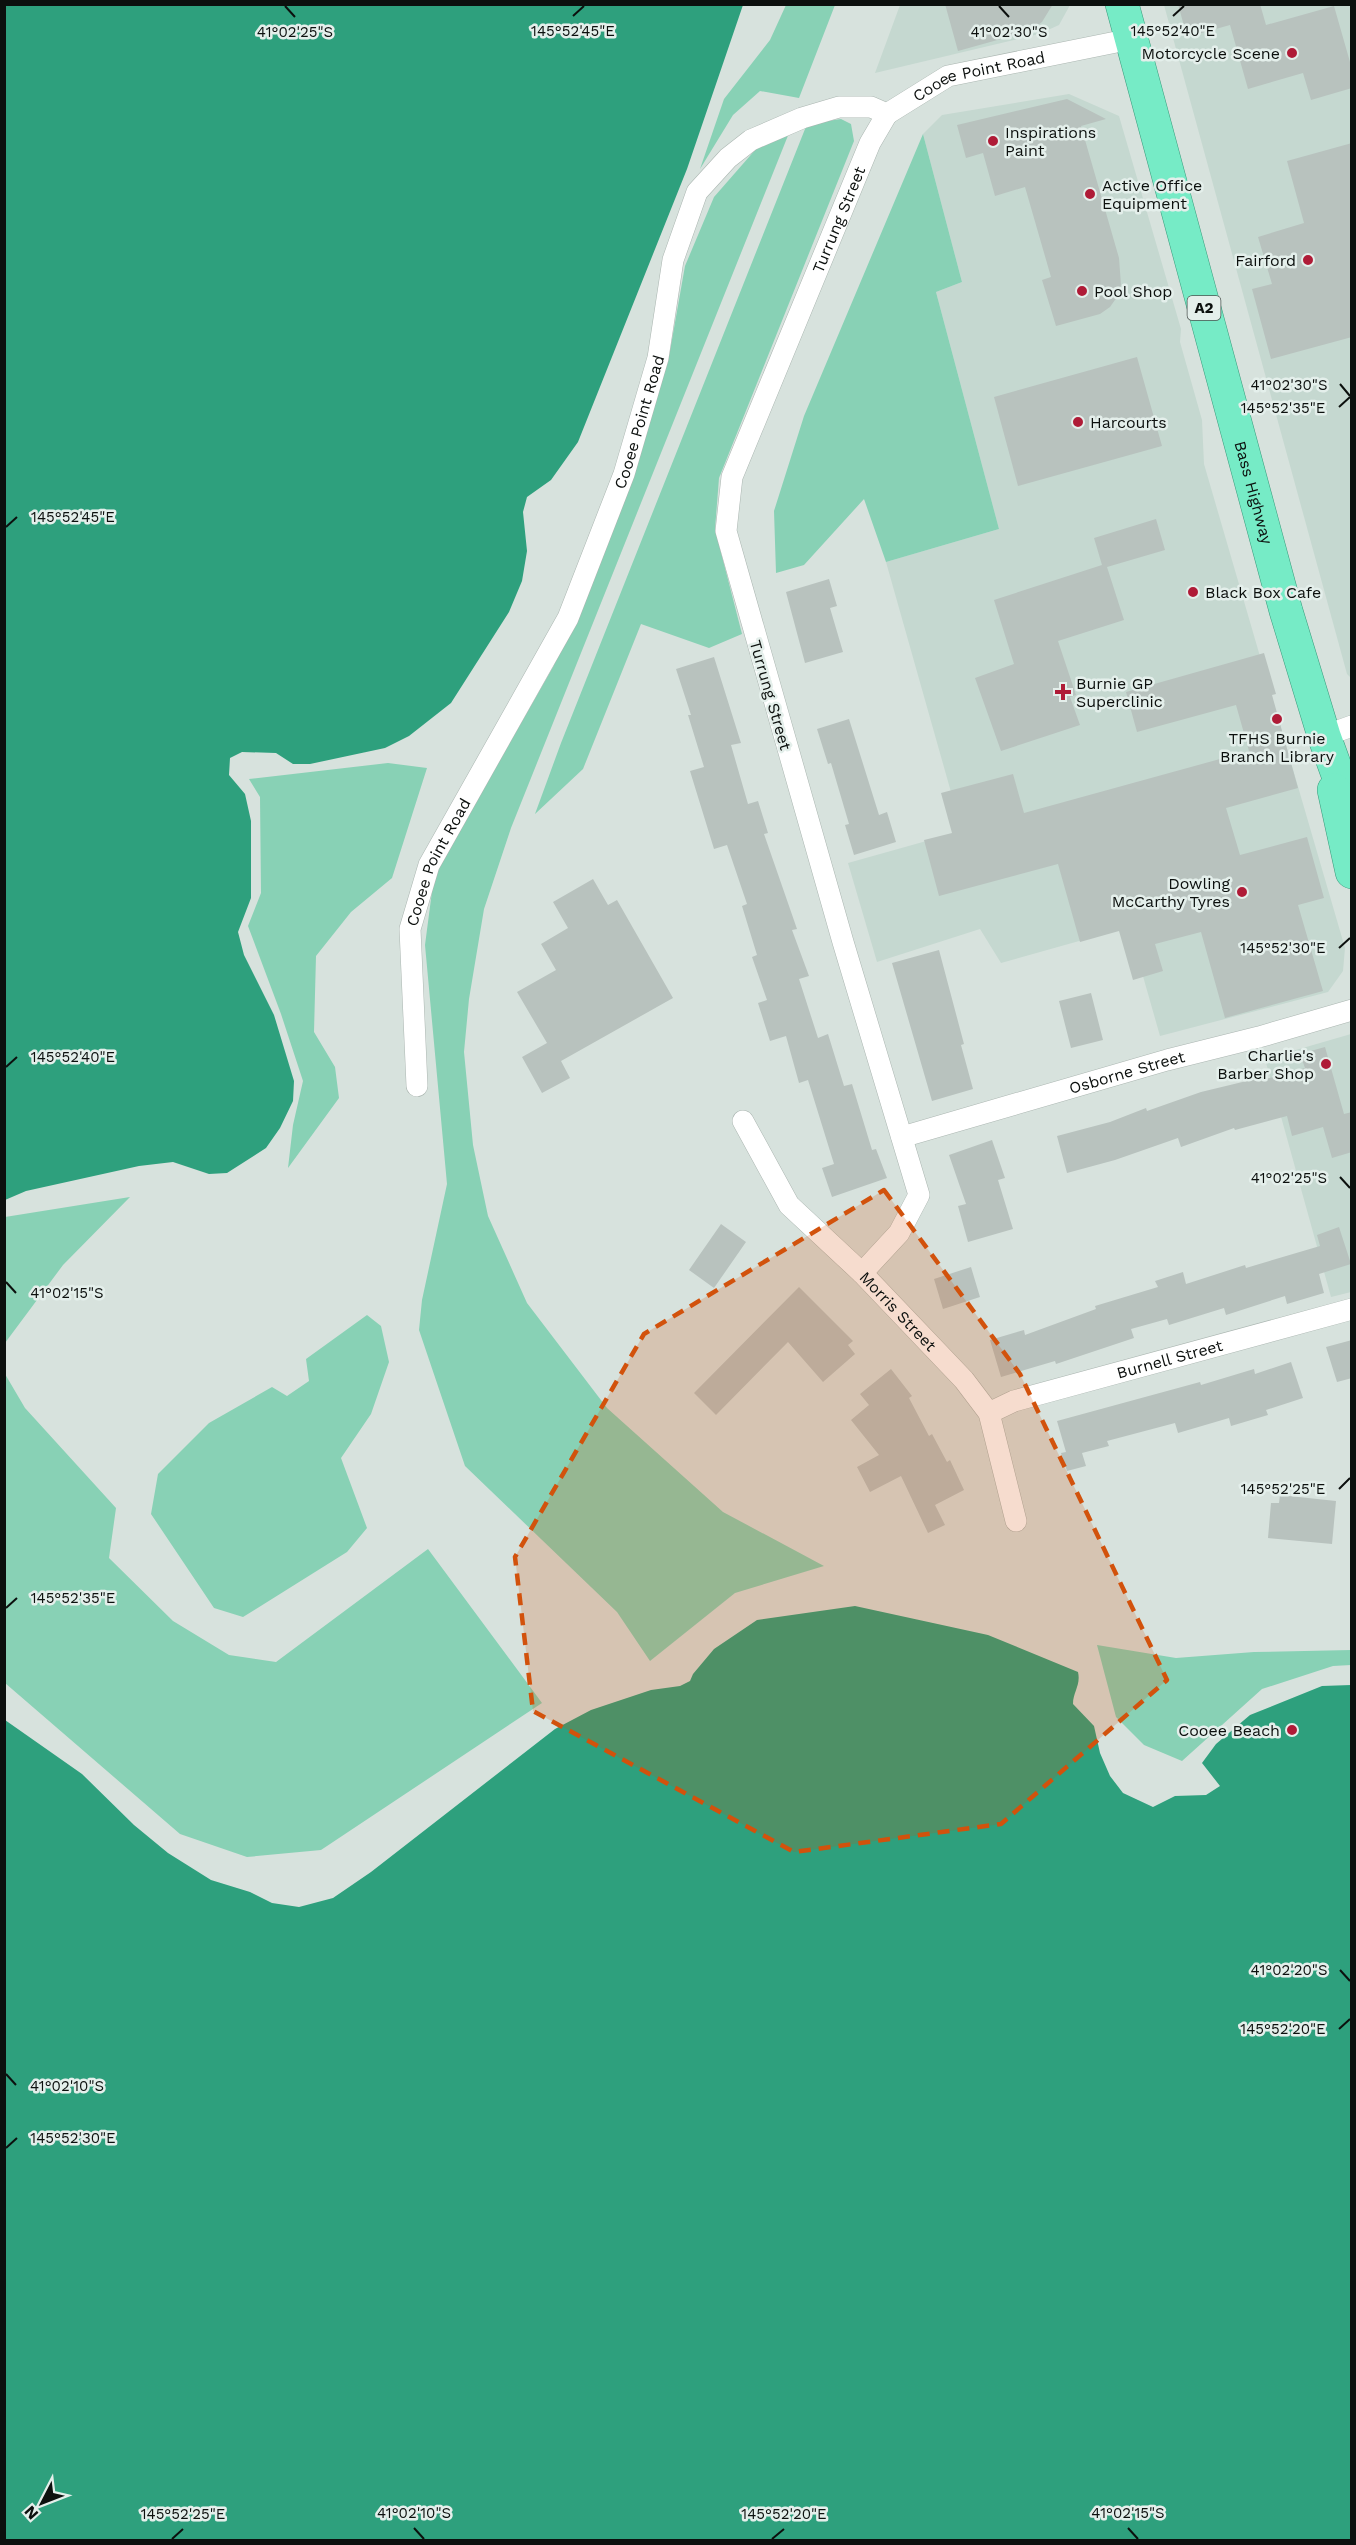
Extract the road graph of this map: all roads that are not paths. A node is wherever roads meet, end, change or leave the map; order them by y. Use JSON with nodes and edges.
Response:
{"nodes":[{"id":1,"x":1122,"y":4,"type":"edge"},
{"id":2,"x":1131,"y":39,"type":"junction"},
{"id":3,"x":887,"y":114,"type":"junction"},
{"id":4,"x":1338,"y":731,"type":"edge"},
{"id":5,"x":1352,"y":814,"type":"edge"},
{"id":6,"x":1352,"y":872,"type":"edge"},
{"id":7,"x":1352,"y":1010,"type":"edge"},
{"id":8,"x":417,"y":1086,"type":"dead end"},
{"id":9,"x":743,"y":1121,"type":"dead end"},
{"id":10,"x":902,"y":1137,"type":"junction"},
{"id":11,"x":862,"y":1273,"type":"junction"},
{"id":12,"x":1352,"y":1309,"type":"edge"},
{"id":13,"x":989,"y":1413,"type":"junction"},
{"id":14,"x":1016,"y":1521,"type":"dead end"}],
"edges":[{"from":1,"to":2,"type":"highway","name":"Bass Highway","number":"A2"},
{"from":2,"to":3,"type":"street","name":"Cooee Point Road"},
{"from":2,"to":4,"type":"highway","name":"Bass Highway","number":"A2"},
{"from":3,"to":8,"type":"street","name":"Cooee Point Road"},
{"from":3,"to":10,"type":"street","name":"Turrung Street"},
{"from":4,"to":5,"type":"highway","name":"Bass Highway","number":"A2"},
{"from":4,"to":6,"type":"highway","name":"Bass Highway","number":"A2"},
{"from":7,"to":10,"type":"street","name":"Osborne Street"},
{"from":9,"to":11,"type":"street","name":"Morris Street"},
{"from":10,"to":11,"type":"street","name":"Turrung Street"},
{"from":11,"to":13,"type":"street","name":"Morris Street"},
{"from":12,"to":13,"type":"street","name":"Burnell Street"},
{"from":13,"to":14,"type":"street","name":"Morris Street"}]}
